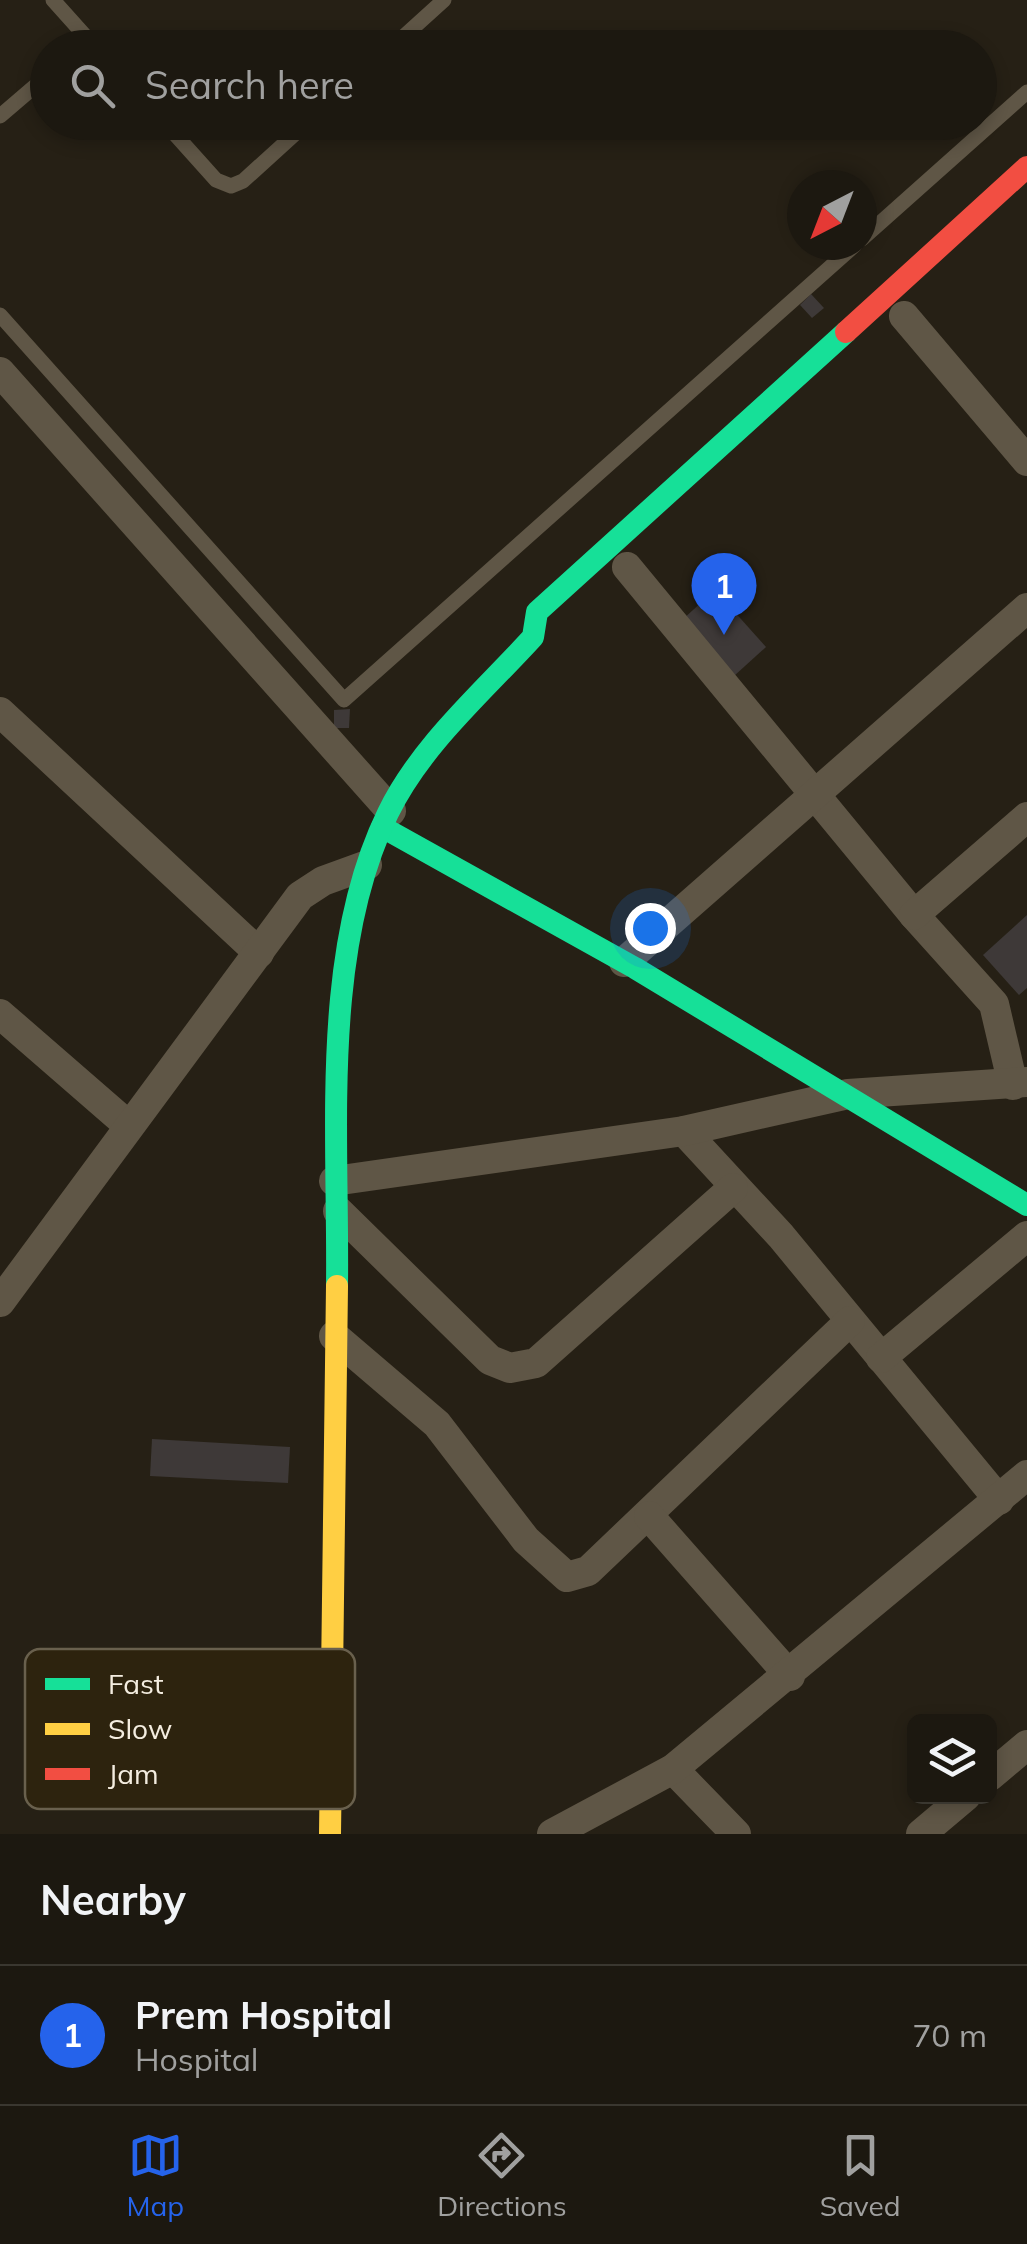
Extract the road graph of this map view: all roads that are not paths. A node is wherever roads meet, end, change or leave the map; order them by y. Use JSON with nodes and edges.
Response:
{"nodes":[{"id":1,"x":53,"y":0,"type":"edge"},
{"id":2,"x":444,"y":0,"type":"edge"},
{"id":3,"x":76,"y":30,"type":"edge"},
{"id":4,"x":411,"y":30,"type":"edge"},
{"id":5,"x":30,"y":90,"type":"edge"},
{"id":6,"x":1027,"y":92,"type":"edge"},
{"id":7,"x":0,"y":116,"type":"edge"},
{"id":8,"x":997,"y":119,"type":"edge"},
{"id":9,"x":180,"y":140,"type":"edge"},
{"id":10,"x":286,"y":140,"type":"edge"},
{"id":11,"x":973,"y":140,"type":"edge"},
{"id":12,"x":1027,"y":167,"type":"edge"},
{"id":13,"x":877,"y":226,"type":"edge"},
{"id":14,"x":838,"y":260,"type":"edge"},
{"id":15,"x":0,"y":314,"type":"edge"},
{"id":16,"x":904,"y":316,"type":"dead end"},
{"id":17,"x":6,"y":391,"type":"edge"},
{"id":18,"x":1027,"y":461,"type":"edge"},
{"id":19,"x":627,"y":567,"type":"dead end"},
{"id":20,"x":1027,"y":608,"type":"edge"},
{"id":21,"x":0,"y":712,"type":"edge"},
{"id":22,"x":816,"y":797,"type":"junction"},
{"id":23,"x":1027,"y":817,"type":"edge"},
{"id":24,"x":387,"y":819,"type":"junction"},
{"id":25,"x":367,"y":865,"type":"junction"},
{"id":26,"x":914,"y":915,"type":"junction"},
{"id":27,"x":259,"y":953,"type":"junction"},
{"id":28,"x":624,"y":962,"type":"junction"},
{"id":29,"x":0,"y":1014,"type":"edge"},
{"id":30,"x":1020,"y":1084,"type":"edge"},
{"id":31,"x":848,"y":1094,"type":"junction"},
{"id":32,"x":128,"y":1126,"type":"junction"},
{"id":33,"x":684,"y":1131,"type":"junction"},
{"id":34,"x":334,"y":1180,"type":"junction"},
{"id":35,"x":733,"y":1188,"type":"junction"},
{"id":36,"x":1027,"y":1205,"type":"edge"},
{"id":37,"x":338,"y":1212,"type":"junction"},
{"id":38,"x":1027,"y":1236,"type":"edge"},
{"id":39,"x":0,"y":1302,"type":"edge"},
{"id":40,"x":850,"y":1321,"type":"junction"},
{"id":41,"x":334,"y":1336,"type":"junction"},
{"id":42,"x":880,"y":1358,"type":"junction"},
{"id":43,"x":1027,"y":1475,"type":"edge"},
{"id":44,"x":1000,"y":1500,"type":"junction"},
{"id":45,"x":649,"y":1516,"type":"junction"},
{"id":46,"x":331,"y":1649,"type":"edge"},
{"id":47,"x":790,"y":1676,"type":"junction"},
{"id":48,"x":1027,"y":1745,"type":"edge"},
{"id":49,"x":674,"y":1769,"type":"junction"},
{"id":50,"x":997,"y":1770,"type":"edge"},
{"id":51,"x":957,"y":1804,"type":"edge"},
{"id":52,"x":330,"y":1809,"type":"edge"},
{"id":53,"x":330,"y":1834,"type":"edge"},
{"id":54,"x":552,"y":1834,"type":"edge"},
{"id":55,"x":736,"y":1834,"type":"edge"},
{"id":56,"x":921,"y":1834,"type":"edge"}],
"edges":[{"from":1,"to":3,"type":"lane"},
{"from":2,"to":4,"type":"lane"},
{"from":5,"to":7,"type":"lane"},
{"from":6,"to":8,"type":"lane"},
{"from":9,"to":10,"type":"lane"},
{"from":11,"to":13,"type":"lane"},
{"from":12,"to":24,"type":"street"},
{"from":14,"to":15,"type":"lane"},
{"from":16,"to":18,"type":"street"},
{"from":17,"to":24,"type":"street"},
{"from":19,"to":22,"type":"street"},
{"from":20,"to":22,"type":"street"},
{"from":21,"to":27,"type":"street"},
{"from":22,"to":26,"type":"street"},
{"from":22,"to":28,"type":"street"},
{"from":23,"to":26,"type":"street"},
{"from":24,"to":25,"type":"street"},
{"from":24,"to":28,"type":"street"},
{"from":25,"to":27,"type":"street"},
{"from":25,"to":34,"type":"street"},
{"from":26,"to":30,"type":"street"},
{"from":27,"to":32,"type":"street"},
{"from":28,"to":31,"type":"street"},
{"from":29,"to":32,"type":"street"},
{"from":30,"to":31,"type":"street"},
{"from":31,"to":33,"type":"street"},
{"from":31,"to":36,"type":"street"},
{"from":32,"to":39,"type":"street"},
{"from":33,"to":34,"type":"street"},
{"from":33,"to":35,"type":"street"},
{"from":34,"to":37,"type":"street"},
{"from":35,"to":37,"type":"street"},
{"from":35,"to":40,"type":"street"},
{"from":37,"to":41,"type":"street"},
{"from":38,"to":42,"type":"street"},
{"from":40,"to":42,"type":"street"},
{"from":40,"to":45,"type":"street"},
{"from":41,"to":45,"type":"street"},
{"from":41,"to":46,"type":"street"},
{"from":42,"to":44,"type":"street"},
{"from":43,"to":44,"type":"street"},
{"from":44,"to":47,"type":"street"},
{"from":45,"to":47,"type":"street"},
{"from":47,"to":49,"type":"street"},
{"from":48,"to":50,"type":"street"},
{"from":49,"to":54,"type":"street"},
{"from":49,"to":55,"type":"street"},
{"from":51,"to":56,"type":"street"},
{"from":52,"to":53,"type":"street"}]}
